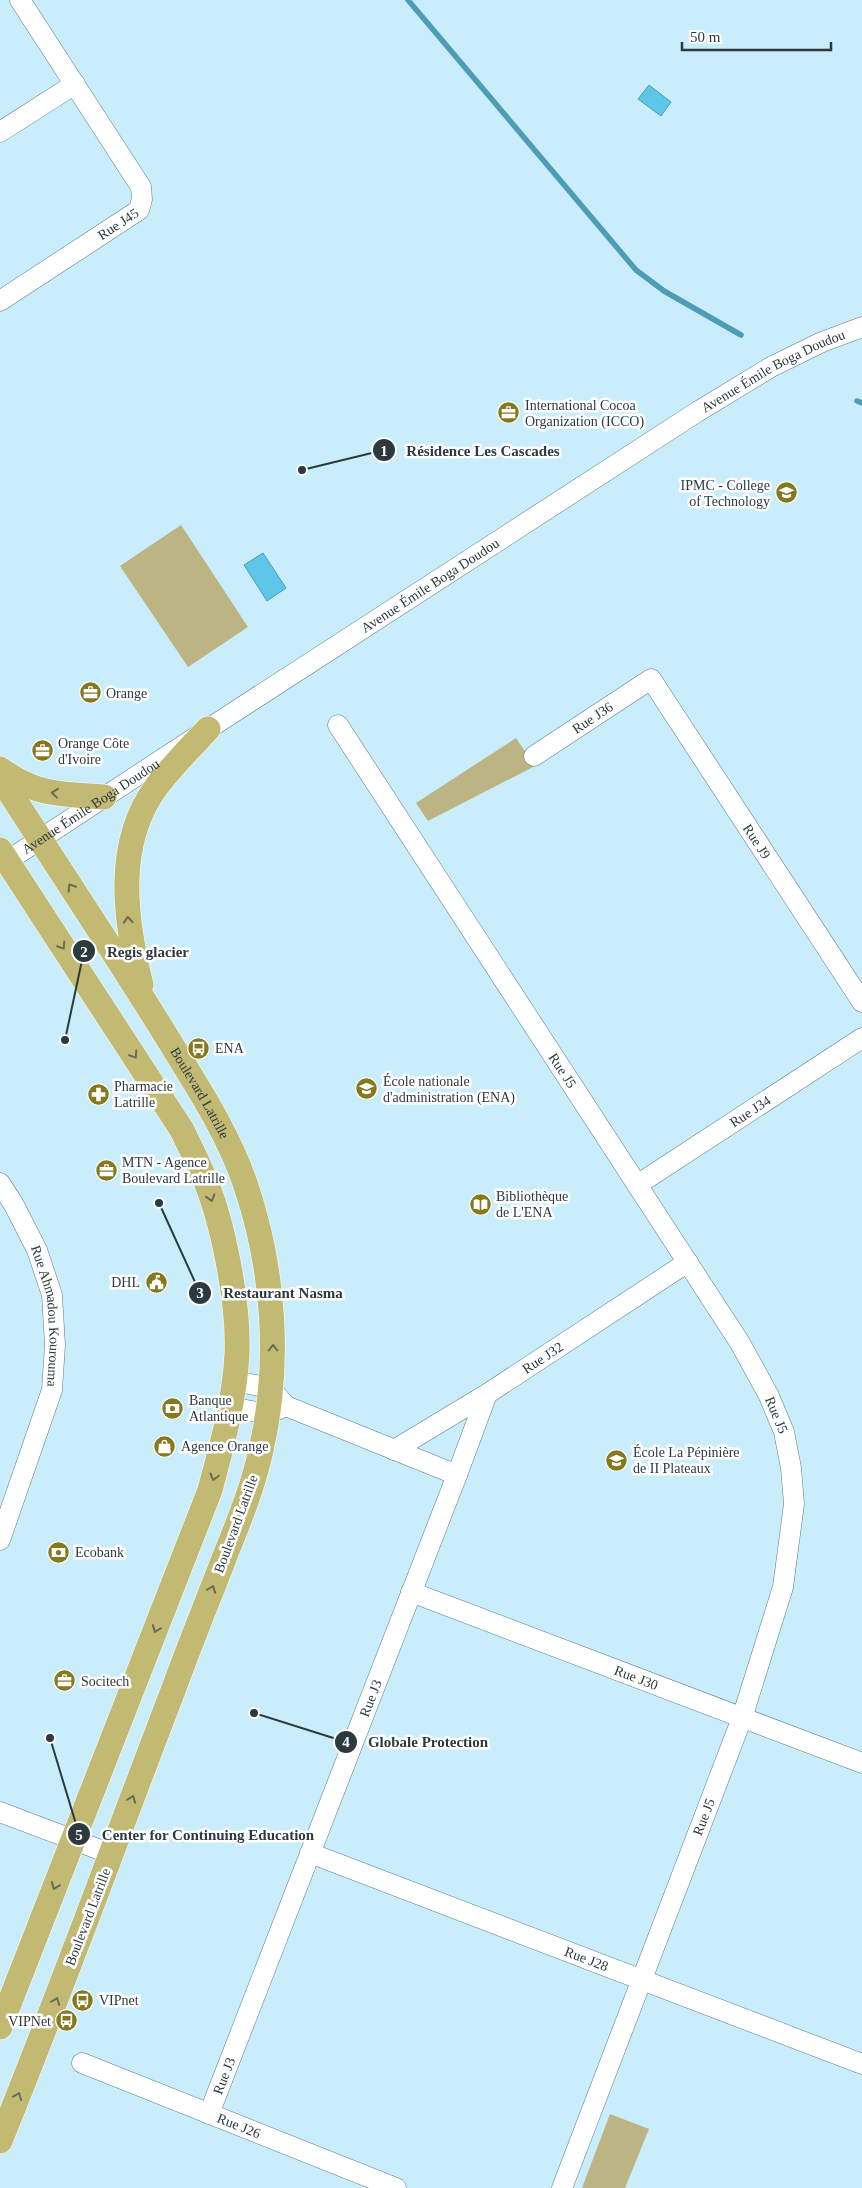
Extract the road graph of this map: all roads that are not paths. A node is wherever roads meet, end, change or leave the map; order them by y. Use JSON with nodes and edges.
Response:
{"nodes":[{"id":1,"x":20,"y":0,"type":"edge"},
{"id":2,"x":75,"y":84,"type":"junction"},
{"id":3,"x":0,"y":132,"type":"edge"},
{"id":4,"x":0,"y":301,"type":"edge"},
{"id":5,"x":862,"y":327,"type":"edge"},
{"id":6,"x":651,"y":679,"type":"joint"},
{"id":7,"x":338,"y":726,"type":"dead end"},
{"id":8,"x":208,"y":729,"type":"junction"},
{"id":9,"x":534,"y":756,"type":"dead end"},
{"id":10,"x":0,"y":769,"type":"edge"},
{"id":11,"x":0,"y":777,"type":"edge"},
{"id":12,"x":104,"y":797,"type":"junction"},
{"id":13,"x":40,"y":839,"type":"junction"},
{"id":14,"x":4,"y":855,"type":"edge"},
{"id":15,"x":145,"y":1002,"type":"junction"},
{"id":16,"x":862,"y":1002,"type":"edge"},
{"id":17,"x":862,"y":1038,"type":"edge"},
{"id":18,"x":0,"y":1183,"type":"edge"},
{"id":19,"x":637,"y":1184,"type":"junction"},
{"id":20,"x":688,"y":1262,"type":"junction"},
{"id":21,"x":235,"y":1381,"type":"junction"},
{"id":22,"x":487,"y":1394,"type":"junction"},
{"id":23,"x":274,"y":1403,"type":"junction"},
{"id":24,"x":230,"y":1408,"type":"junction"},
{"id":25,"x":394,"y":1450,"type":"junction"},
{"id":26,"x":457,"y":1475,"type":"junction"},
{"id":27,"x":0,"y":1540,"type":"edge"},
{"id":28,"x":411,"y":1592,"type":"junction"},
{"id":29,"x":742,"y":1718,"type":"junction"},
{"id":30,"x":862,"y":1763,"type":"edge"},
{"id":31,"x":0,"y":1812,"type":"edge"},
{"id":32,"x":73,"y":1840,"type":"junction"},
{"id":33,"x":310,"y":1853,"type":"junction"},
{"id":34,"x":111,"y":1854,"type":"junction"},
{"id":35,"x":641,"y":1980,"type":"junction"},
{"id":36,"x":0,"y":2027,"type":"edge"},
{"id":37,"x":82,"y":2063,"type":"dead end"},
{"id":38,"x":862,"y":2064,"type":"edge"},
{"id":39,"x":209,"y":2114,"type":"junction"},
{"id":40,"x":0,"y":2141,"type":"edge"},
{"id":41,"x":396,"y":2188,"type":"edge"},
{"id":42,"x":562,"y":2188,"type":"edge"}],
"edges":[{"from":1,"to":2,"type":"street","name":"Rue J45"},
{"from":2,"to":3,"type":"street"},
{"from":2,"to":4,"type":"street","name":"Rue J45"},
{"from":5,"to":8,"type":"street","name":"Avenue Émile Boga Doudou"},
{"from":6,"to":9,"type":"street","name":"Rue J36"},
{"from":6,"to":16,"type":"street","name":"Rue J9"},
{"from":7,"to":19,"type":"street","name":"Rue J5"},
{"from":8,"to":12,"type":"street","name":"Avenue Émile Boga Doudou"},
{"from":15,"to":8,"type":"main road","one_way":true},
{"from":12,"to":10,"type":"main road","one_way":true},
{"from":11,"to":13,"type":"main road"},
{"from":12,"to":13,"type":"street","name":"Avenue Émile Boga Doudou"},
{"from":13,"to":14,"type":"street","name":"Avenue Émile Boga Doudou"},
{"from":15,"to":13,"type":"main road","name":"Boulevard Latrille","one_way":true},
{"from":14,"to":21,"type":"main road","one_way":true},
{"from":23,"to":15,"type":"main road","name":"Boulevard Latrille","one_way":true},
{"from":17,"to":19,"type":"street","name":"Rue J34"},
{"from":18,"to":27,"type":"street","name":"Rue Ahmadou Kourouma"},
{"from":19,"to":20,"type":"street","name":"Rue J5"},
{"from":20,"to":22,"type":"street","name":"Rue J32"},
{"from":20,"to":29,"type":"street","name":"Rue J5"},
{"from":21,"to":23,"type":"street"},
{"from":21,"to":24,"type":"main road"},
{"from":22,"to":25,"type":"street","name":"Rue J32"},
{"from":22,"to":26,"type":"street","name":"Rue J3"},
{"from":23,"to":24,"type":"street"},
{"from":23,"to":25,"type":"street"},
{"from":34,"to":23,"type":"main road","name":"Boulevard Latrille","one_way":true},
{"from":24,"to":32,"type":"main road","one_way":true},
{"from":25,"to":26,"type":"street"},
{"from":26,"to":28,"type":"street","name":"Rue J3"},
{"from":28,"to":29,"type":"street","name":"Rue J30"},
{"from":28,"to":33,"type":"street","name":"Rue J3"},
{"from":29,"to":30,"type":"street","name":"Rue J30"},
{"from":29,"to":35,"type":"street","name":"Rue J5"},
{"from":31,"to":32,"type":"street"},
{"from":32,"to":34,"type":"street"},
{"from":32,"to":36,"type":"main road","one_way":true},
{"from":33,"to":35,"type":"street","name":"Rue J28"},
{"from":33,"to":39,"type":"street","name":"Rue J3"},
{"from":40,"to":34,"type":"main road","name":"Boulevard Latrille","one_way":true},
{"from":35,"to":38,"type":"street","name":"Rue J28"},
{"from":35,"to":42,"type":"street","name":"Rue J5"},
{"from":37,"to":39,"type":"street","name":"Rue J26"},
{"from":39,"to":41,"type":"street","name":"Rue J26"}]}
